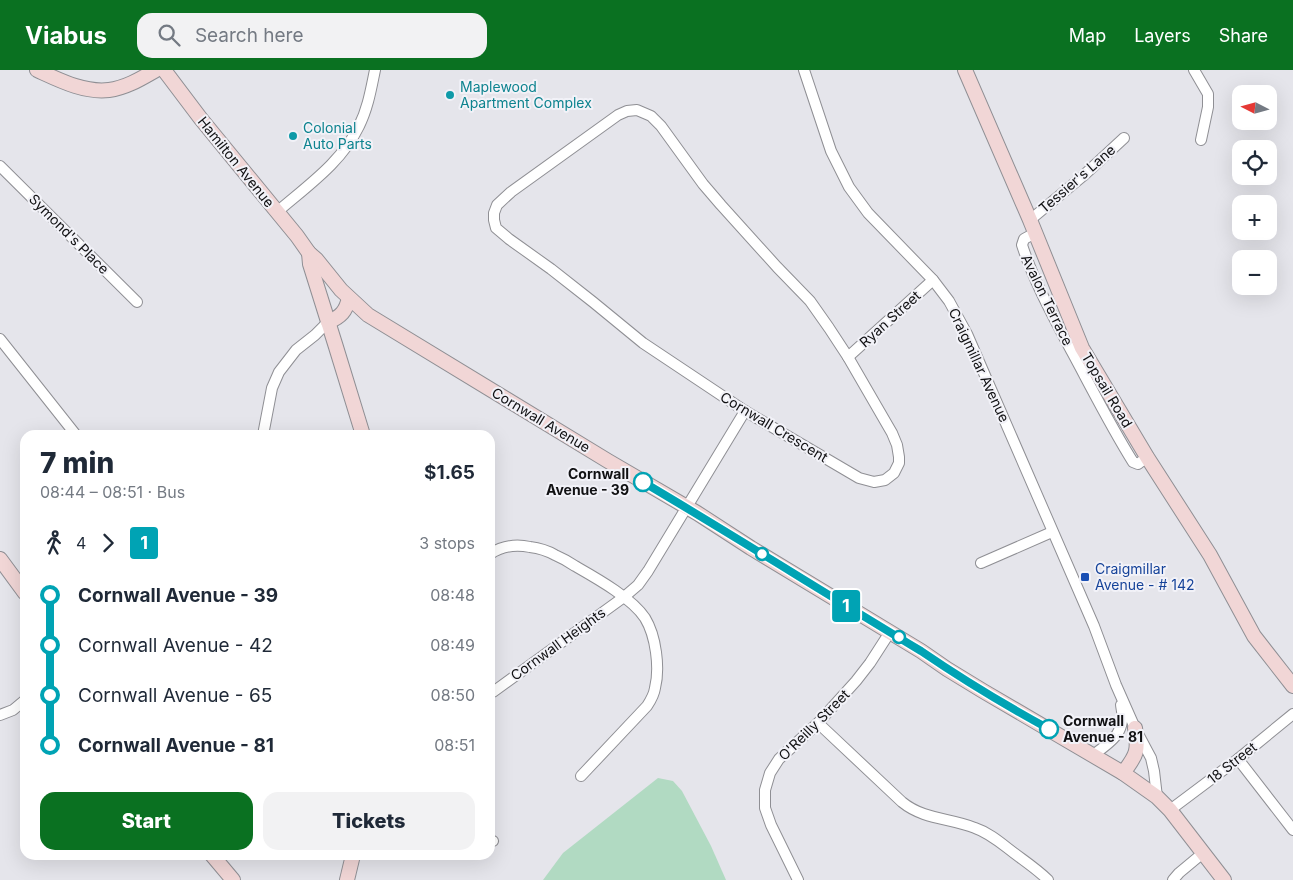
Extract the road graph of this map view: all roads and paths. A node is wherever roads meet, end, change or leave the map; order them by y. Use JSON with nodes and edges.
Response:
{"nodes":[{"id":1,"x":37,"y":70,"type":"edge"},
{"id":2,"x":156,"y":70,"type":"edge"},
{"id":3,"x":164,"y":70,"type":"edge"},
{"id":4,"x":375,"y":70,"type":"edge"},
{"id":5,"x":804,"y":70,"type":"edge"},
{"id":6,"x":965,"y":70,"type":"edge"},
{"id":7,"x":1194,"y":70,"type":"edge"},
{"id":8,"x":1124,"y":138,"type":"dead end"},
{"id":9,"x":1202,"y":140,"type":"dead end"},
{"id":10,"x":0,"y":166,"type":"edge"},
{"id":11,"x":277,"y":212,"type":"junction"},
{"id":12,"x":1032,"y":227,"type":"junction"},
{"id":13,"x":309,"y":253,"type":"junction"},
{"id":14,"x":933,"y":280,"type":"junction"},
{"id":15,"x":349,"y":298,"type":"junction"},
{"id":16,"x":137,"y":302,"type":"dead end"},
{"id":17,"x":328,"y":322,"type":"junction"},
{"id":18,"x":0,"y":339,"type":"edge"},
{"id":19,"x":848,"y":357,"type":"junction"},
{"id":20,"x":745,"y":410,"type":"junction"},
{"id":21,"x":72,"y":430,"type":"edge"},
{"id":22,"x":264,"y":430,"type":"edge"},
{"id":23,"x":361,"y":430,"type":"edge"},
{"id":24,"x":686,"y":507,"type":"junction"},
{"id":25,"x":1052,"y":532,"type":"junction"},
{"id":26,"x":495,"y":550,"type":"edge"},
{"id":27,"x":0,"y":559,"type":"edge"},
{"id":28,"x":981,"y":563,"type":"dead end"},
{"id":29,"x":20,"y":586,"type":"edge"},
{"id":30,"x":624,"y":597,"type":"junction"},
{"id":31,"x":890,"y":632,"type":"junction"},
{"id":32,"x":1116,"y":684,"type":"junction"},
{"id":33,"x":1293,"y":686,"type":"edge"},
{"id":34,"x":495,"y":691,"type":"edge"},
{"id":35,"x":20,"y":704,"type":"edge"},
{"id":36,"x":1293,"y":714,"type":"edge"},
{"id":37,"x":0,"y":715,"type":"edge"},
{"id":38,"x":818,"y":723,"type":"junction"},
{"id":39,"x":1135,"y":728,"type":"junction"},
{"id":40,"x":1094,"y":755,"type":"junction"},
{"id":41,"x":1238,"y":759,"type":"junction"},
{"id":42,"x":1123,"y":773,"type":"junction"},
{"id":43,"x":581,"y":776,"type":"dead end"},
{"id":44,"x":1157,"y":797,"type":"junction"},
{"id":45,"x":1170,"y":810,"type":"junction"},
{"id":46,"x":1293,"y":830,"type":"edge"},
{"id":47,"x":1203,"y":853,"type":"junction"},
{"id":48,"x":216,"y":860,"type":"edge"},
{"id":49,"x":352,"y":860,"type":"edge"},
{"id":50,"x":233,"y":880,"type":"edge"},
{"id":51,"x":347,"y":880,"type":"edge"},
{"id":52,"x":798,"y":880,"type":"edge"},
{"id":53,"x":1048,"y":880,"type":"edge"},
{"id":54,"x":1174,"y":880,"type":"edge"},
{"id":55,"x":1224,"y":880,"type":"edge"}],
"edges":[{"from":1,"to":2,"type":"main road"},
{"from":3,"to":11,"type":"main road","name":"Hamilton Avenue"},
{"from":4,"to":11,"type":"street"},
{"from":5,"to":14,"type":"street","name":"Craigmillar Avenue"},
{"from":6,"to":12,"type":"main road","name":"Topsail Road"},
{"from":7,"to":9,"type":"street"},
{"from":8,"to":12,"type":"street","name":"Tessier's Lane"},
{"from":10,"to":16,"type":"street","name":"Symond's Place"},
{"from":11,"to":13,"type":"main road","name":"Hamilton Avenue"},
{"from":12,"to":33,"type":"main road","name":"Topsail Road"},
{"from":13,"to":15,"type":"main road","name":"Cornwall Avenue"},
{"from":13,"to":17,"type":"main road"},
{"from":14,"to":19,"type":"street","name":"Ryan Street"},
{"from":14,"to":25,"type":"street","name":"Craigmillar Avenue"},
{"from":15,"to":17,"type":"main road"},
{"from":15,"to":24,"type":"main road","name":"Cornwall Avenue"},
{"from":17,"to":22,"type":"street"},
{"from":17,"to":23,"type":"main road"},
{"from":18,"to":21,"type":"street"},
{"from":19,"to":20,"type":"street","name":"Cornwall Crescent"},
{"from":19,"to":20,"type":"street","name":"Cornwall Crescent"},
{"from":20,"to":24,"type":"street","name":"Cornwall Heights"},
{"from":24,"to":30,"type":"street","name":"Cornwall Heights"},
{"from":24,"to":31,"type":"main road","name":"Cornwall Avenue"},
{"from":25,"to":28,"type":"street"},
{"from":25,"to":32,"type":"street","name":"Craigmillar Avenue"},
{"from":26,"to":30,"type":"street","name":"Cornwall Heights"},
{"from":27,"to":29,"type":"main road"},
{"from":30,"to":34,"type":"street","name":"Cornwall Heights"},
{"from":30,"to":43,"type":"street","name":"Cornwall Heights"},
{"from":31,"to":38,"type":"street","name":"O'Reilly Street"},
{"from":31,"to":40,"type":"main road","name":"Cornwall Avenue"},
{"from":32,"to":39,"type":"street","name":"Craigmillar Avenue"},
{"from":32,"to":40,"type":"street","name":"Craigmillar Avenue"},
{"from":35,"to":37,"type":"street"},
{"from":36,"to":41,"type":"street","name":"18 Street"},
{"from":38,"to":52,"type":"street","name":"O'Reilly Street"},
{"from":38,"to":53,"type":"street"},
{"from":39,"to":42,"type":"main road"},
{"from":39,"to":44,"type":"street","name":"Craigmillar Avenue"},
{"from":40,"to":42,"type":"main road","name":"Cornwall Avenue"},
{"from":41,"to":45,"type":"street","name":"18 Street"},
{"from":41,"to":46,"type":"street"},
{"from":42,"to":44,"type":"main road","name":"Cornwall Avenue"},
{"from":44,"to":45,"type":"main road","name":"Cornwall Avenue"},
{"from":45,"to":47,"type":"main road","name":"Cornwall Avenue"},
{"from":47,"to":54,"type":"street"},
{"from":47,"to":55,"type":"main road","name":"Cornwall Avenue"},
{"from":48,"to":50,"type":"main road"},
{"from":49,"to":51,"type":"main road"}]}
